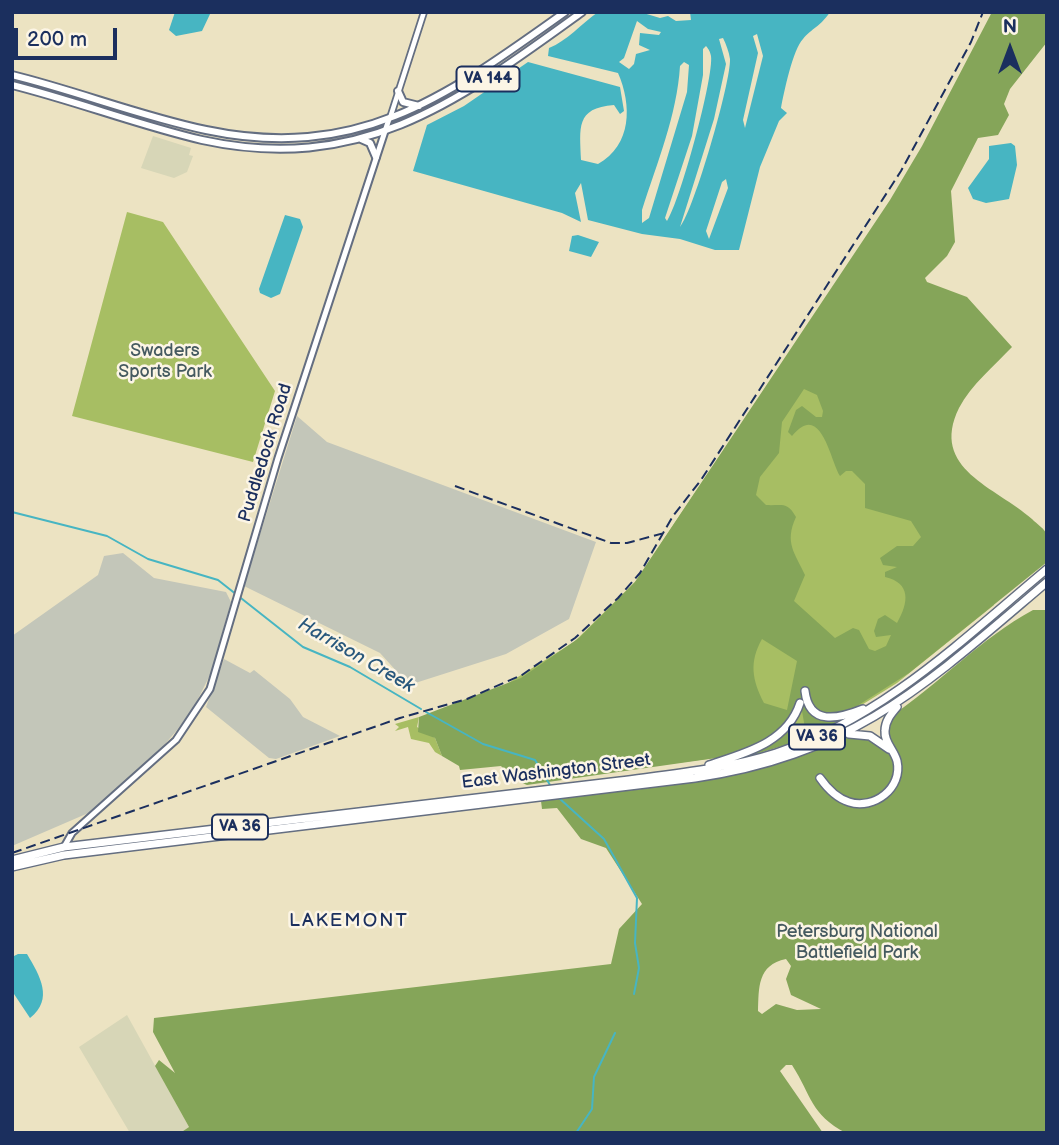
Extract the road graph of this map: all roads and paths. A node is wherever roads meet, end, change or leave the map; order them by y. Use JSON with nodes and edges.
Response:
{"nodes":[{"id":1,"x":424,"y":12,"type":"edge"},
{"id":2,"x":565,"y":12,"type":"edge"},
{"id":3,"x":582,"y":12,"type":"edge"},
{"id":4,"x":12,"y":75,"type":"edge"},
{"id":5,"x":12,"y":85,"type":"edge"},
{"id":6,"x":398,"y":91,"type":"junction"},
{"id":7,"x":421,"y":106,"type":"junction"},
{"id":8,"x":389,"y":119,"type":"junction"},
{"id":9,"x":386,"y":131,"type":"junction"},
{"id":10,"x":355,"y":139,"type":"junction"},
{"id":11,"x":376,"y":157,"type":"junction"},
{"id":12,"x":1047,"y":569,"type":"edge"},
{"id":13,"x":1047,"y":582,"type":"edge"},
{"id":14,"x":805,"y":691,"type":"dead end"},
{"id":15,"x":889,"y":697,"type":"junction"},
{"id":16,"x":903,"y":700,"type":"junction"},
{"id":17,"x":800,"y":703,"type":"dead end"},
{"id":18,"x":845,"y":734,"type":"junction"},
{"id":19,"x":687,"y":772,"type":"junction"},
{"id":20,"x":64,"y":851,"type":"junction"},
{"id":21,"x":12,"y":860,"type":"edge"},
{"id":22,"x":12,"y":867,"type":"edge"}],
"edges":[{"from":1,"to":6,"type":"street","name":"Puddledock Road"},
{"from":2,"to":7,"type":"main road","number":"VA 144"},
{"from":3,"to":9,"type":"main road","number":"VA 144"},
{"from":4,"to":8,"type":"main road","number":"VA 144"},
{"from":5,"to":10,"type":"main road","number":"VA 144"},
{"from":6,"to":7,"type":"main road"},
{"from":6,"to":8,"type":"street","name":"Puddledock Road"},
{"from":7,"to":8,"type":"main road","number":"VA 144"},
{"from":8,"to":9,"type":"main road","name":"Puddledock Road"},
{"from":9,"to":10,"type":"main road","number":"VA 144"},
{"from":9,"to":11,"type":"main road","name":"Puddledock Road"},
{"from":10,"to":11,"type":"main road"},
{"from":11,"to":20,"type":"main road","name":"Puddledock Road"},
{"from":12,"to":15,"type":"highway","name":"East Washington Street","number":"VA 36"},
{"from":13,"to":16,"type":"highway","name":"East Washington Street","number":"VA 36"},
{"from":14,"to":15,"type":"highway"},
{"from":15,"to":19,"type":"highway","name":"East Washington Street","number":"VA 36"},
{"from":16,"to":18,"type":"highway","name":"East Washington Street","number":"VA 36"},
{"from":16,"to":18,"type":"highway"},
{"from":17,"to":19,"type":"highway"},
{"from":18,"to":20,"type":"highway","name":"East Washington Street","number":"VA 36"},
{"from":19,"to":20,"type":"highway","name":"East Washington Street","number":"VA 36"},
{"from":20,"to":21,"type":"highway","name":"East Washington Street","number":"VA 36"},
{"from":20,"to":22,"type":"highway","name":"East Washington Street","number":"VA 36"}]}
